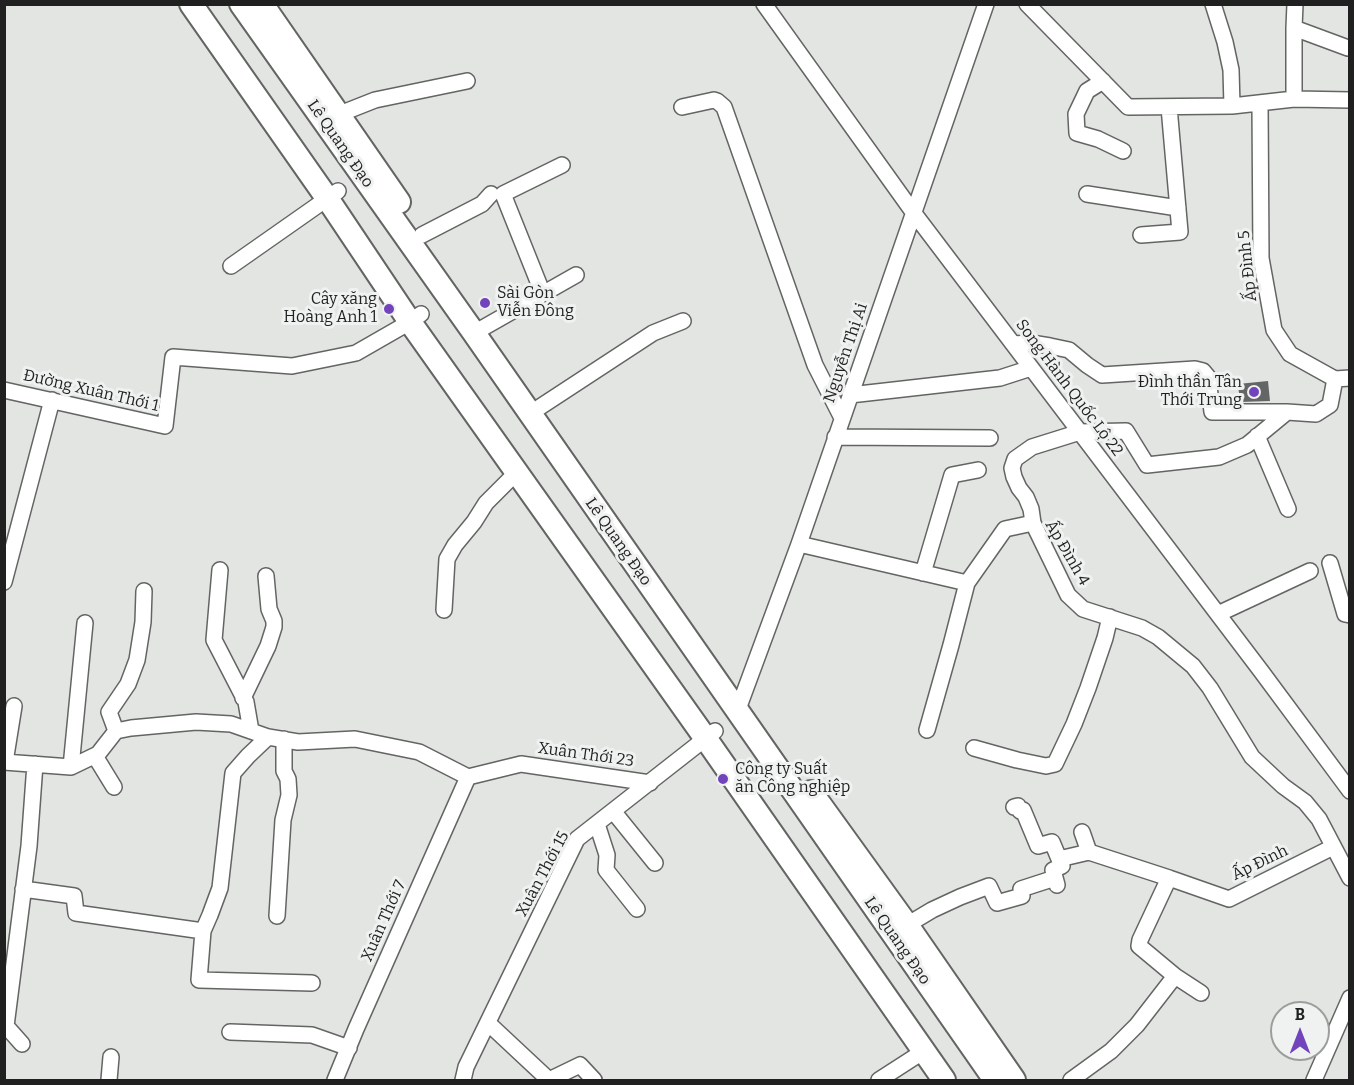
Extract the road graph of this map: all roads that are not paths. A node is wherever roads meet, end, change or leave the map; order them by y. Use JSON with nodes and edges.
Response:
{"nodes":[{"id":1,"x":191,"y":4,"type":"edge"},
{"id":2,"x":209,"y":4,"type":"edge"},
{"id":3,"x":241,"y":4,"type":"edge"},
{"id":4,"x":262,"y":4,"type":"edge"},
{"id":5,"x":764,"y":4,"type":"edge"},
{"id":6,"x":986,"y":4,"type":"edge"},
{"id":7,"x":1027,"y":4,"type":"edge"},
{"id":8,"x":1213,"y":4,"type":"edge"},
{"id":9,"x":1295,"y":4,"type":"edge"},
{"id":10,"x":1293,"y":28,"type":"junction"},
{"id":11,"x":1348,"y":48,"type":"dead end"},
{"id":12,"x":467,"y":81,"type":"dead end"},
{"id":13,"x":1103,"y":81,"type":"junction"},
{"id":14,"x":1294,"y":99,"type":"junction"},
{"id":15,"x":1350,"y":100,"type":"edge"},
{"id":16,"x":1260,"y":103,"type":"junction"},
{"id":17,"x":1169,"y":106,"type":"junction"},
{"id":18,"x":1232,"y":106,"type":"junction"},
{"id":19,"x":682,"y":107,"type":"dead end"},
{"id":20,"x":332,"y":118,"type":"junction"},
{"id":21,"x":1123,"y":151,"type":"dead end"},
{"id":22,"x":562,"y":165,"type":"dead end"},
{"id":23,"x":333,"y":194,"type":"junction"},
{"id":24,"x":490,"y":194,"type":"dead end"},
{"id":25,"x":1088,"y":194,"type":"dead end"},
{"id":26,"x":1178,"y":208,"type":"junction"},
{"id":27,"x":913,"y":212,"type":"junction"},
{"id":28,"x":422,"y":235,"type":"junction"},
{"id":29,"x":1141,"y":235,"type":"dead end"},
{"id":30,"x":231,"y":266,"type":"dead end"},
{"id":31,"x":576,"y":275,"type":"dead end"},
{"id":32,"x":543,"y":294,"type":"junction"},
{"id":33,"x":416,"y":318,"type":"junction"},
{"id":34,"x":683,"y":321,"type":"dead end"},
{"id":35,"x":480,"y":329,"type":"junction"},
{"id":36,"x":1013,"y":344,"type":"junction"},
{"id":37,"x":1031,"y":368,"type":"junction"},
{"id":38,"x":1342,"y":379,"type":"edge"},
{"id":39,"x":4,"y":390,"type":"edge"},
{"id":40,"x":850,"y":395,"type":"junction"},
{"id":41,"x":52,"y":400,"type":"junction"},
{"id":42,"x":540,"y":406,"type":"junction"},
{"id":43,"x":1287,"y":412,"type":"junction"},
{"id":44,"x":842,"y":418,"type":"junction"},
{"id":45,"x":1080,"y":432,"type":"junction"},
{"id":46,"x":1257,"y":436,"type":"junction"},
{"id":47,"x":835,"y":437,"type":"junction"},
{"id":48,"x":990,"y":438,"type":"dead end"},
{"id":49,"x":978,"y":470,"type":"dead end"},
{"id":50,"x":517,"y":472,"type":"junction"},
{"id":51,"x":1288,"y":509,"type":"dead end"},
{"id":52,"x":1033,"y":524,"type":"junction"},
{"id":53,"x":798,"y":544,"type":"junction"},
{"id":54,"x":1330,"y":563,"type":"dead end"},
{"id":55,"x":220,"y":570,"type":"dead end"},
{"id":56,"x":1310,"y":571,"type":"dead end"},
{"id":57,"x":923,"y":573,"type":"junction"},
{"id":58,"x":266,"y":576,"type":"dead end"},
{"id":59,"x":4,"y":582,"type":"edge"},
{"id":60,"x":966,"y":583,"type":"junction"},
{"id":61,"x":144,"y":591,"type":"dead end"},
{"id":62,"x":444,"y":610,"type":"dead end"},
{"id":63,"x":1218,"y":614,"type":"junction"},
{"id":64,"x":1350,"y":615,"type":"edge"},
{"id":65,"x":1110,"y":617,"type":"junction"},
{"id":66,"x":85,"y":623,"type":"dead end"},
{"id":67,"x":243,"y":698,"type":"junction"},
{"id":68,"x":740,"y":704,"type":"junction"},
{"id":69,"x":14,"y":706,"type":"dead end"},
{"id":70,"x":927,"y":730,"type":"dead end"},
{"id":71,"x":117,"y":731,"type":"junction"},
{"id":72,"x":251,"y":731,"type":"junction"},
{"id":73,"x":710,"y":735,"type":"junction"},
{"id":74,"x":276,"y":738,"type":"junction"},
{"id":75,"x":974,"y":748,"type":"dead end"},
{"id":76,"x":95,"y":756,"type":"junction"},
{"id":77,"x":5,"y":762,"type":"edge"},
{"id":78,"x":35,"y":764,"type":"junction"},
{"id":79,"x":71,"y":767,"type":"junction"},
{"id":80,"x":468,"y":777,"type":"junction"},
{"id":81,"x":650,"y":783,"type":"junction"},
{"id":82,"x":114,"y":787,"type":"dead end"},
{"id":83,"x":1350,"y":791,"type":"edge"},
{"id":84,"x":1014,"y":807,"type":"dead end"},
{"id":85,"x":613,"y":812,"type":"junction"},
{"id":86,"x":597,"y":824,"type":"junction"},
{"id":87,"x":1082,"y":832,"type":"dead end"},
{"id":88,"x":1333,"y":847,"type":"junction"},
{"id":89,"x":1089,"y":852,"type":"junction"},
{"id":90,"x":1059,"y":859,"type":"junction"},
{"id":91,"x":655,"y":863,"type":"dead end"},
{"id":92,"x":1169,"y":878,"type":"junction"},
{"id":93,"x":1350,"y":878,"type":"edge"},
{"id":94,"x":23,"y":889,"type":"junction"},
{"id":95,"x":637,"y":909,"type":"dead end"},
{"id":96,"x":277,"y":916,"type":"dead end"},
{"id":97,"x":907,"y":926,"type":"junction"},
{"id":98,"x":202,"y":931,"type":"junction"},
{"id":99,"x":1175,"y":976,"type":"junction"},
{"id":100,"x":312,"y":983,"type":"dead end"},
{"id":101,"x":1201,"y":993,"type":"dead end"},
{"id":102,"x":1350,"y":998,"type":"edge"},
{"id":103,"x":488,"y":1023,"type":"junction"},
{"id":104,"x":230,"y":1032,"type":"dead end"},
{"id":105,"x":22,"y":1044,"type":"dead end"},
{"id":106,"x":349,"y":1048,"type":"junction"},
{"id":107,"x":924,"y":1051,"type":"junction"},
{"id":108,"x":111,"y":1057,"type":"dead end"},
{"id":109,"x":109,"y":1080,"type":"edge"},
{"id":110,"x":335,"y":1080,"type":"edge"},
{"id":111,"x":464,"y":1080,"type":"edge"},
{"id":112,"x":594,"y":1080,"type":"edge"},
{"id":113,"x":879,"y":1080,"type":"edge"},
{"id":114,"x":944,"y":1080,"type":"edge"},
{"id":115,"x":962,"y":1080,"type":"edge"},
{"id":116,"x":995,"y":1080,"type":"edge"},
{"id":117,"x":1014,"y":1080,"type":"edge"},
{"id":118,"x":1071,"y":1080,"type":"edge"},
{"id":119,"x":1314,"y":1080,"type":"edge"}],
"edges":[{"from":1,"to":23,"type":"highway","name":"Lê Quang Đạo"},
{"from":2,"to":23,"type":"highway","name":"Lê Quang Đạo"},
{"from":3,"to":20,"type":"highway","name":"Lê Quang Đạo"},
{"from":4,"to":20,"type":"highway","name":"Lê Quang Đạo"},
{"from":5,"to":27,"type":"street","name":"Song Hành Quốc Lộ 22"},
{"from":6,"to":27,"type":"street","name":"Nguyễn Thị Ai"},
{"from":7,"to":13,"type":"street"},
{"from":8,"to":18,"type":"street"},
{"from":9,"to":10,"type":"street"},
{"from":10,"to":11,"type":"street"},
{"from":10,"to":14,"type":"street"},
{"from":12,"to":20,"type":"street"},
{"from":13,"to":17,"type":"street"},
{"from":13,"to":21,"type":"street"},
{"from":14,"to":15,"type":"street"},
{"from":14,"to":16,"type":"street"},
{"from":16,"to":18,"type":"street"},
{"from":16,"to":38,"type":"street","name":"Ấp Đình 5"},
{"from":17,"to":18,"type":"street"},
{"from":17,"to":26,"type":"street"},
{"from":19,"to":44,"type":"street"},
{"from":20,"to":28,"type":"highway","name":"Lê Quang Đạo"},
{"from":20,"to":35,"type":"highway","name":"Lê Quang Đạo"},
{"from":22,"to":32,"type":"street"},
{"from":23,"to":30,"type":"street"},
{"from":23,"to":33,"type":"highway","name":"Lê Quang Đạo"},
{"from":24,"to":28,"type":"street"},
{"from":25,"to":26,"type":"street"},
{"from":26,"to":29,"type":"street"},
{"from":27,"to":36,"type":"street","name":"Song Hành Quốc Lộ 22"},
{"from":27,"to":40,"type":"street","name":"Nguyễn Thị Ai"},
{"from":28,"to":35,"type":"highway","name":"Lê Quang Đạo"},
{"from":31,"to":32,"type":"street"},
{"from":32,"to":35,"type":"street"},
{"from":33,"to":41,"type":"street","name":"Đường Xuân Thới 1"},
{"from":33,"to":50,"type":"highway","name":"Lê Quang Đạo"},
{"from":33,"to":73,"type":"highway","name":"Lê Quang Đạo"},
{"from":34,"to":42,"type":"street"},
{"from":35,"to":42,"type":"highway","name":"Lê Quang Đạo"},
{"from":35,"to":68,"type":"highway","name":"Lê Quang Đạo"},
{"from":36,"to":37,"type":"street","name":"Song Hành Quốc Lộ 22"},
{"from":36,"to":43,"type":"street"},
{"from":37,"to":40,"type":"street"},
{"from":37,"to":45,"type":"street","name":"Song Hành Quốc Lộ 22"},
{"from":38,"to":43,"type":"street"},
{"from":39,"to":41,"type":"street","name":"Đường Xuân Thới 1"},
{"from":40,"to":44,"type":"street","name":"Nguyễn Thị Ai"},
{"from":41,"to":59,"type":"street"},
{"from":42,"to":68,"type":"highway","name":"Lê Quang Đạo"},
{"from":43,"to":46,"type":"street"},
{"from":44,"to":47,"type":"street","name":"Nguyễn Thị Ai"},
{"from":45,"to":46,"type":"street"},
{"from":45,"to":52,"type":"street"},
{"from":45,"to":63,"type":"street","name":"Song Hành Quốc Lộ 22"},
{"from":46,"to":51,"type":"street"},
{"from":47,"to":48,"type":"street"},
{"from":47,"to":53,"type":"street","name":"Nguyễn Thị Ai"},
{"from":49,"to":57,"type":"street"},
{"from":50,"to":62,"type":"street"},
{"from":50,"to":73,"type":"highway","name":"Lê Quang Đạo"},
{"from":52,"to":60,"type":"street","name":"Ấp Đình 4"},
{"from":52,"to":65,"type":"street","name":"Ấp Đình 4"},
{"from":53,"to":57,"type":"street"},
{"from":53,"to":68,"type":"street","name":"Nguyễn Thị Ai"},
{"from":54,"to":64,"type":"street"},
{"from":55,"to":67,"type":"street"},
{"from":56,"to":63,"type":"street"},
{"from":57,"to":60,"type":"street"},
{"from":58,"to":67,"type":"street"},
{"from":60,"to":70,"type":"street"},
{"from":61,"to":71,"type":"street"},
{"from":63,"to":83,"type":"street","name":"Song Hành Quốc Lộ 22"},
{"from":65,"to":75,"type":"street"},
{"from":65,"to":88,"type":"street","name":"Ấp Đình 4"},
{"from":66,"to":79,"type":"street"},
{"from":67,"to":72,"type":"street"},
{"from":68,"to":97,"type":"highway","name":"Lê Quang Đạo"},
{"from":68,"to":116,"type":"highway","name":"Lê Quang Đạo"},
{"from":69,"to":77,"type":"street"},
{"from":71,"to":72,"type":"street"},
{"from":71,"to":76,"type":"street"},
{"from":72,"to":74,"type":"street"},
{"from":73,"to":81,"type":"street","name":"Xuân Thới 15"},
{"from":73,"to":107,"type":"highway","name":"Lê Quang Đạo"},
{"from":73,"to":115,"type":"highway","name":"Lê Quang Đạo"},
{"from":74,"to":80,"type":"street"},
{"from":74,"to":96,"type":"street"},
{"from":74,"to":98,"type":"street"},
{"from":76,"to":79,"type":"street"},
{"from":76,"to":82,"type":"street"},
{"from":77,"to":78,"type":"street"},
{"from":78,"to":79,"type":"street"},
{"from":78,"to":94,"type":"street"},
{"from":80,"to":81,"type":"street","name":"Xuân Thới 23"},
{"from":80,"to":106,"type":"street","name":"Xuân Thới 7"},
{"from":81,"to":85,"type":"street","name":"Xuân Thới 15"},
{"from":84,"to":90,"type":"street"},
{"from":85,"to":86,"type":"street","name":"Xuân Thới 15"},
{"from":85,"to":91,"type":"street"},
{"from":86,"to":95,"type":"street"},
{"from":86,"to":103,"type":"street","name":"Xuân Thới 15"},
{"from":87,"to":89,"type":"street"},
{"from":88,"to":92,"type":"street","name":"Ấp Đình"},
{"from":88,"to":93,"type":"street","name":"Ấp Đình 4"},
{"from":89,"to":90,"type":"street"},
{"from":89,"to":92,"type":"street","name":"Ấp Đình"},
{"from":90,"to":97,"type":"street"},
{"from":92,"to":99,"type":"street"},
{"from":94,"to":98,"type":"street"},
{"from":94,"to":105,"type":"street"},
{"from":97,"to":117,"type":"highway","name":"Lê Quang Đạo"},
{"from":98,"to":100,"type":"street"},
{"from":99,"to":101,"type":"street"},
{"from":99,"to":118,"type":"street"},
{"from":102,"to":119,"type":"street"},
{"from":103,"to":111,"type":"street","name":"Xuân Thới 15"},
{"from":103,"to":112,"type":"street"},
{"from":104,"to":106,"type":"street"},
{"from":106,"to":110,"type":"street","name":"Xuân Thới 7"},
{"from":107,"to":113,"type":"street"},
{"from":107,"to":114,"type":"highway","name":"Lê Quang Đạo"},
{"from":108,"to":109,"type":"street"}]}
